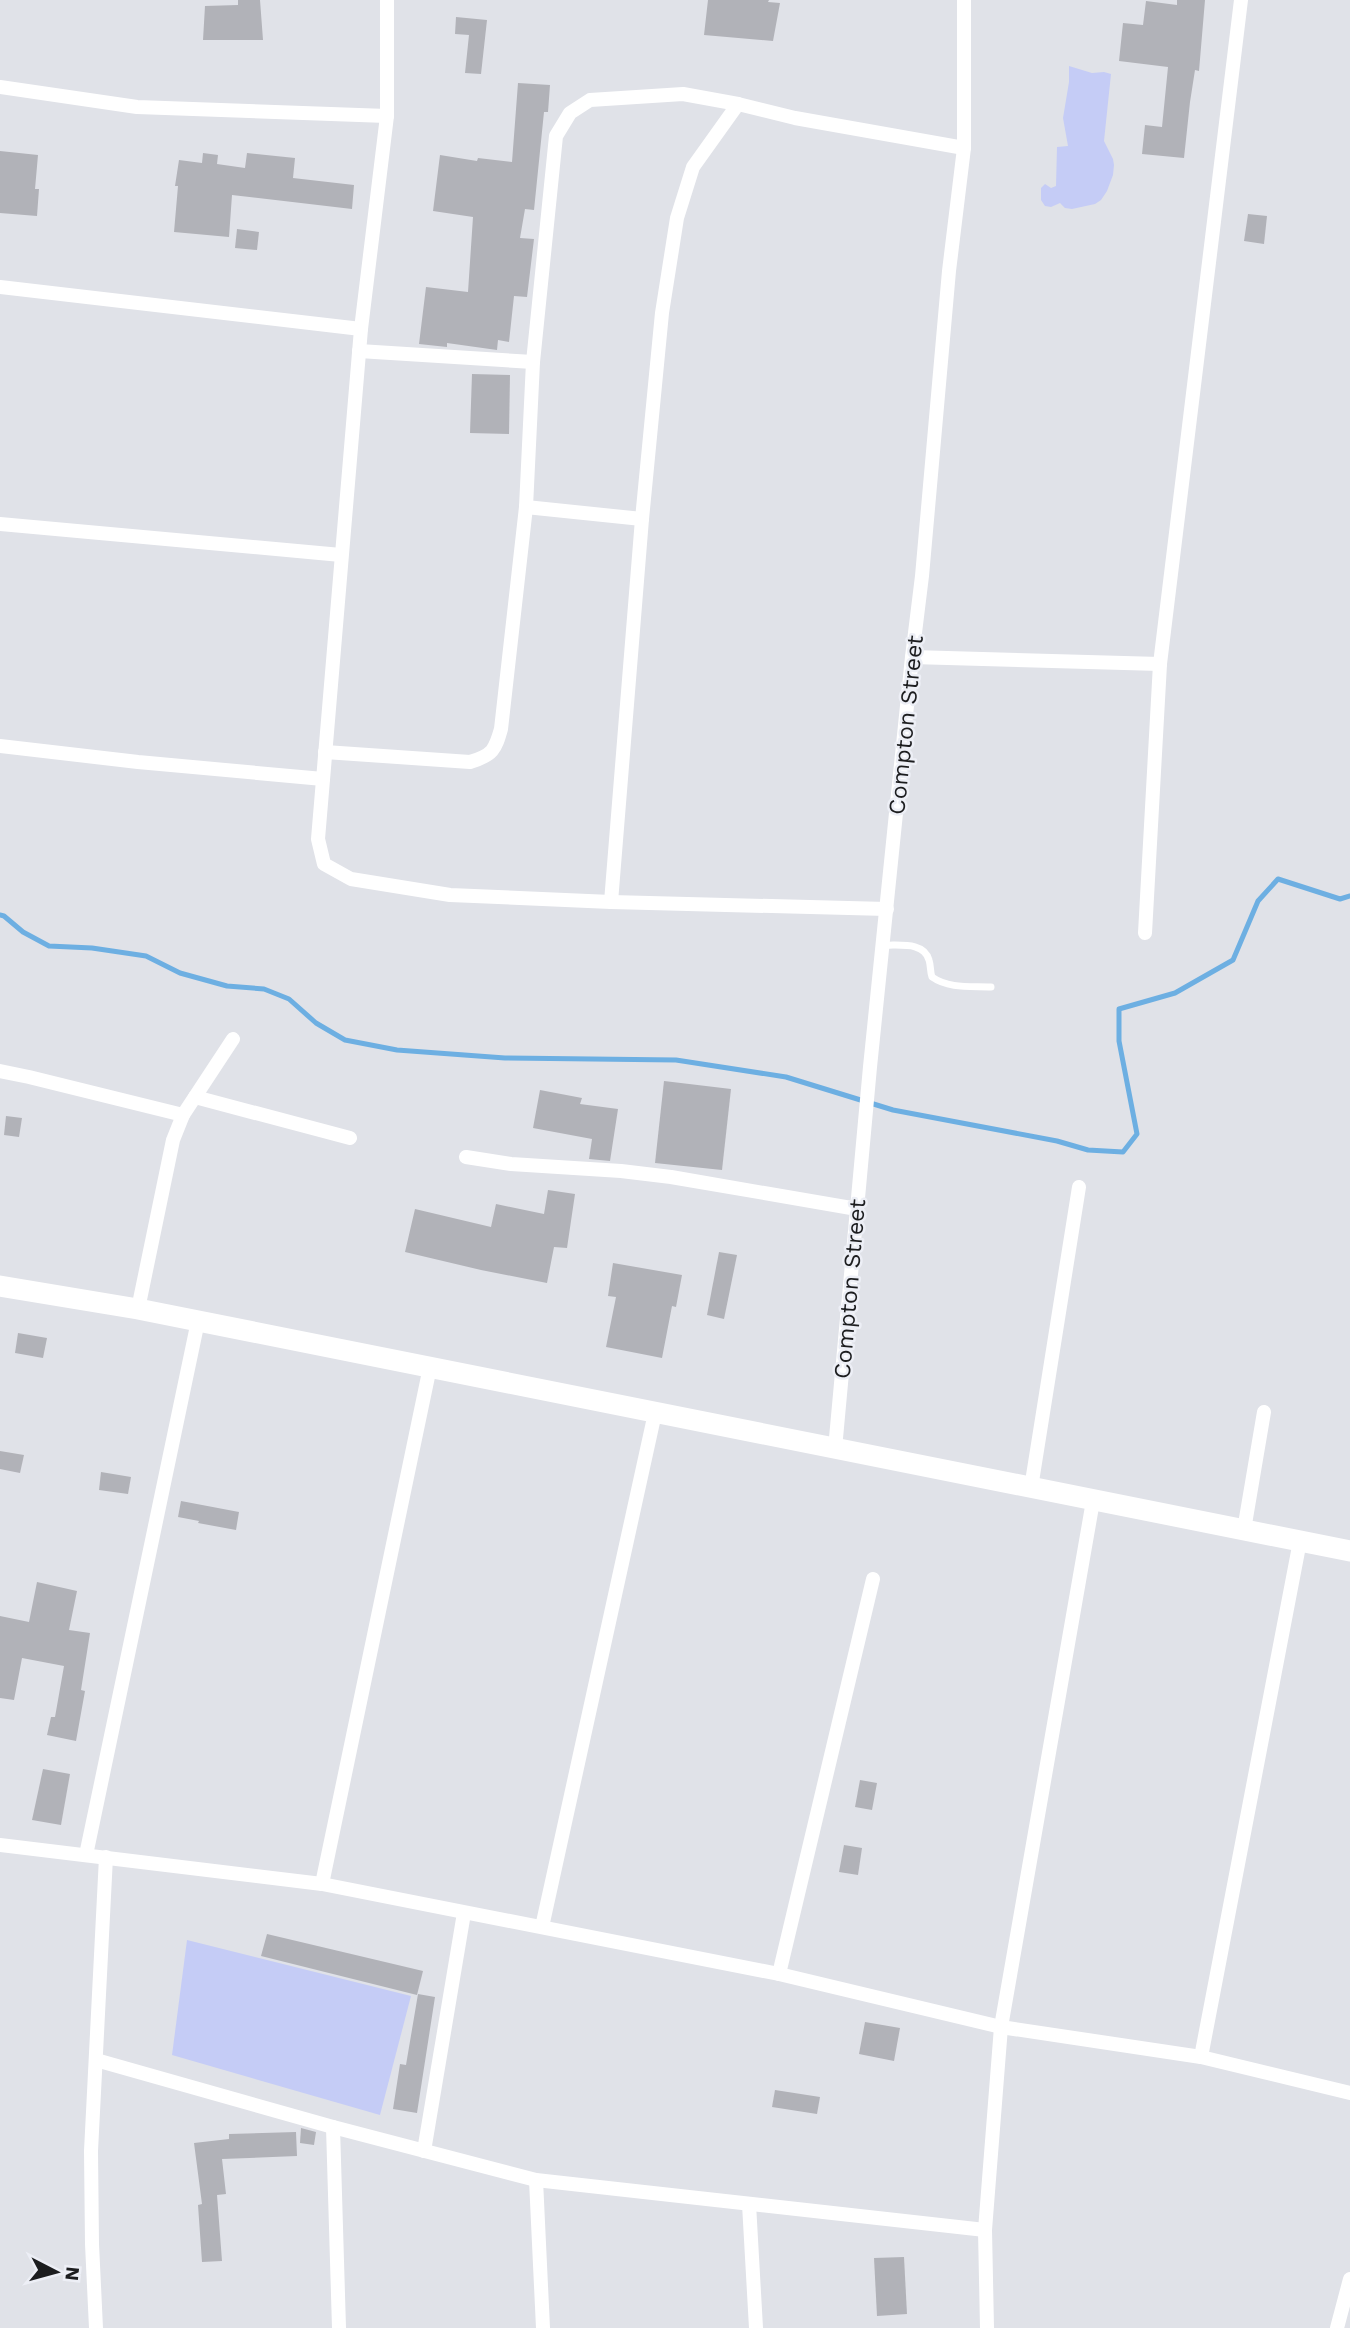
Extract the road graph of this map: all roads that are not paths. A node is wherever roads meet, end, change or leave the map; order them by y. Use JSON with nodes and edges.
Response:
{"nodes":[{"id":1,"x":387,"y":0,"type":"edge"},
{"id":2,"x":964,"y":0,"type":"edge"},
{"id":3,"x":1241,"y":0,"type":"edge"},
{"id":4,"x":0,"y":87,"type":"edge"},
{"id":5,"x":738,"y":104,"type":"junction"},
{"id":6,"x":387,"y":116,"type":"junction"},
{"id":7,"x":964,"y":148,"type":"junction"},
{"id":8,"x":0,"y":287,"type":"edge"},
{"id":9,"x":361,"y":329,"type":"junction"},
{"id":10,"x":359,"y":351,"type":"junction"},
{"id":11,"x":533,"y":362,"type":"junction"},
{"id":12,"x":526,"y":507,"type":"junction"},
{"id":13,"x":642,"y":519,"type":"junction"},
{"id":14,"x":0,"y":524,"type":"edge"},
{"id":15,"x":341,"y":555,"type":"junction"},
{"id":16,"x":912,"y":657,"type":"junction"},
{"id":17,"x":1160,"y":664,"type":"junction"},
{"id":18,"x":0,"y":746,"type":"edge"},
{"id":19,"x":326,"y":752,"type":"junction"},
{"id":20,"x":323,"y":779,"type":"junction"},
{"id":21,"x":611,"y":902,"type":"junction"},
{"id":22,"x":887,"y":909,"type":"junction"},
{"id":23,"x":1145,"y":933,"type":"dead end"},
{"id":24,"x":883,"y":945,"type":"junction"},
{"id":25,"x":991,"y":987,"type":"dead end"},
{"id":26,"x":233,"y":1039,"type":"dead end"},
{"id":27,"x":0,"y":1071,"type":"edge"},
{"id":28,"x":195,"y":1097,"type":"junction"},
{"id":29,"x":183,"y":1115,"type":"junction"},
{"id":30,"x":350,"y":1138,"type":"dead end"},
{"id":31,"x":466,"y":1157,"type":"dead end"},
{"id":32,"x":1079,"y":1187,"type":"dead end"},
{"id":33,"x":858,"y":1209,"type":"junction"},
{"id":34,"x":0,"y":1286,"type":"edge"},
{"id":35,"x":138,"y":1309,"type":"junction"},
{"id":36,"x":198,"y":1321,"type":"junction"},
{"id":37,"x":430,"y":1367,"type":"junction"},
{"id":38,"x":1264,"y":1412,"type":"dead end"},
{"id":39,"x":655,"y":1413,"type":"junction"},
{"id":40,"x":835,"y":1449,"type":"junction"},
{"id":41,"x":1031,"y":1488,"type":"junction"},
{"id":42,"x":1093,"y":1501,"type":"junction"},
{"id":43,"x":1244,"y":1530,"type":"junction"},
{"id":44,"x":1300,"y":1541,"type":"junction"},
{"id":45,"x":1350,"y":1551,"type":"edge"},
{"id":46,"x":873,"y":1579,"type":"dead end"},
{"id":47,"x":0,"y":1845,"type":"edge"},
{"id":48,"x":86,"y":1855,"type":"junction"},
{"id":49,"x":106,"y":1857,"type":"junction"},
{"id":50,"x":321,"y":1884,"type":"junction"},
{"id":51,"x":464,"y":1913,"type":"junction"},
{"id":52,"x":542,"y":1927,"type":"junction"},
{"id":53,"x":779,"y":1974,"type":"junction"},
{"id":54,"x":1001,"y":2027,"type":"junction"},
{"id":55,"x":1201,"y":2057,"type":"junction"},
{"id":56,"x":96,"y":2060,"type":"junction"},
{"id":57,"x":1350,"y":2092,"type":"edge"},
{"id":58,"x":333,"y":2127,"type":"junction"},
{"id":59,"x":424,"y":2151,"type":"junction"},
{"id":60,"x":536,"y":2180,"type":"junction"},
{"id":61,"x":749,"y":2204,"type":"junction"},
{"id":62,"x":985,"y":2230,"type":"junction"},
{"id":63,"x":1350,"y":2279,"type":"edge"},
{"id":64,"x":96,"y":2328,"type":"edge"},
{"id":65,"x":339,"y":2328,"type":"edge"},
{"id":66,"x":543,"y":2328,"type":"edge"},
{"id":67,"x":755,"y":2328,"type":"edge"},
{"id":68,"x":987,"y":2328,"type":"edge"},
{"id":69,"x":1337,"y":2328,"type":"edge"}],
"edges":[{"from":1,"to":6,"type":"street"},
{"from":2,"to":7,"type":"street","name":"Compton Street"},
{"from":3,"to":17,"type":"street"},
{"from":4,"to":6,"type":"street"},
{"from":5,"to":7,"type":"street"},
{"from":5,"to":11,"type":"street"},
{"from":5,"to":13,"type":"street"},
{"from":6,"to":9,"type":"street"},
{"from":7,"to":16,"type":"street","name":"Compton Street"},
{"from":8,"to":9,"type":"street"},
{"from":9,"to":10,"type":"street"},
{"from":10,"to":11,"type":"street"},
{"from":10,"to":15,"type":"street"},
{"from":11,"to":12,"type":"street"},
{"from":12,"to":13,"type":"street"},
{"from":12,"to":19,"type":"street"},
{"from":13,"to":21,"type":"street"},
{"from":14,"to":15,"type":"street"},
{"from":15,"to":19,"type":"street"},
{"from":16,"to":17,"type":"street"},
{"from":16,"to":22,"type":"street","name":"Compton Street"},
{"from":17,"to":23,"type":"street"},
{"from":18,"to":20,"type":"street"},
{"from":19,"to":20,"type":"street"},
{"from":20,"to":21,"type":"street"},
{"from":21,"to":22,"type":"street"},
{"from":22,"to":24,"type":"street","name":"Compton Street"},
{"from":24,"to":25,"type":"lane"},
{"from":24,"to":33,"type":"street","name":"Compton Street"},
{"from":26,"to":28,"type":"street"},
{"from":27,"to":29,"type":"street"},
{"from":28,"to":29,"type":"street"},
{"from":28,"to":30,"type":"street"},
{"from":29,"to":35,"type":"street"},
{"from":31,"to":33,"type":"street"},
{"from":32,"to":41,"type":"street"},
{"from":33,"to":40,"type":"street","name":"Compton Street"},
{"from":34,"to":35,"type":"street"},
{"from":35,"to":36,"type":"street"},
{"from":36,"to":37,"type":"street"},
{"from":36,"to":48,"type":"street"},
{"from":37,"to":39,"type":"street"},
{"from":37,"to":50,"type":"street"},
{"from":38,"to":43,"type":"street"},
{"from":39,"to":40,"type":"street"},
{"from":39,"to":52,"type":"street"},
{"from":40,"to":41,"type":"street"},
{"from":41,"to":42,"type":"street"},
{"from":42,"to":43,"type":"street"},
{"from":42,"to":54,"type":"street"},
{"from":43,"to":44,"type":"street"},
{"from":44,"to":45,"type":"street"},
{"from":44,"to":55,"type":"street"},
{"from":46,"to":53,"type":"street"},
{"from":47,"to":48,"type":"street"},
{"from":48,"to":49,"type":"street"},
{"from":49,"to":50,"type":"street"},
{"from":49,"to":56,"type":"street"},
{"from":50,"to":51,"type":"street"},
{"from":51,"to":52,"type":"street"},
{"from":51,"to":59,"type":"street"},
{"from":52,"to":53,"type":"street"},
{"from":53,"to":54,"type":"street"},
{"from":54,"to":55,"type":"street"},
{"from":54,"to":62,"type":"street"},
{"from":55,"to":57,"type":"street"},
{"from":56,"to":58,"type":"street"},
{"from":56,"to":64,"type":"street"},
{"from":58,"to":59,"type":"street"},
{"from":58,"to":65,"type":"street"},
{"from":59,"to":60,"type":"street"},
{"from":60,"to":61,"type":"street"},
{"from":60,"to":66,"type":"street"},
{"from":61,"to":62,"type":"street"},
{"from":61,"to":67,"type":"street"},
{"from":62,"to":68,"type":"street"},
{"from":63,"to":69,"type":"street"}]}
